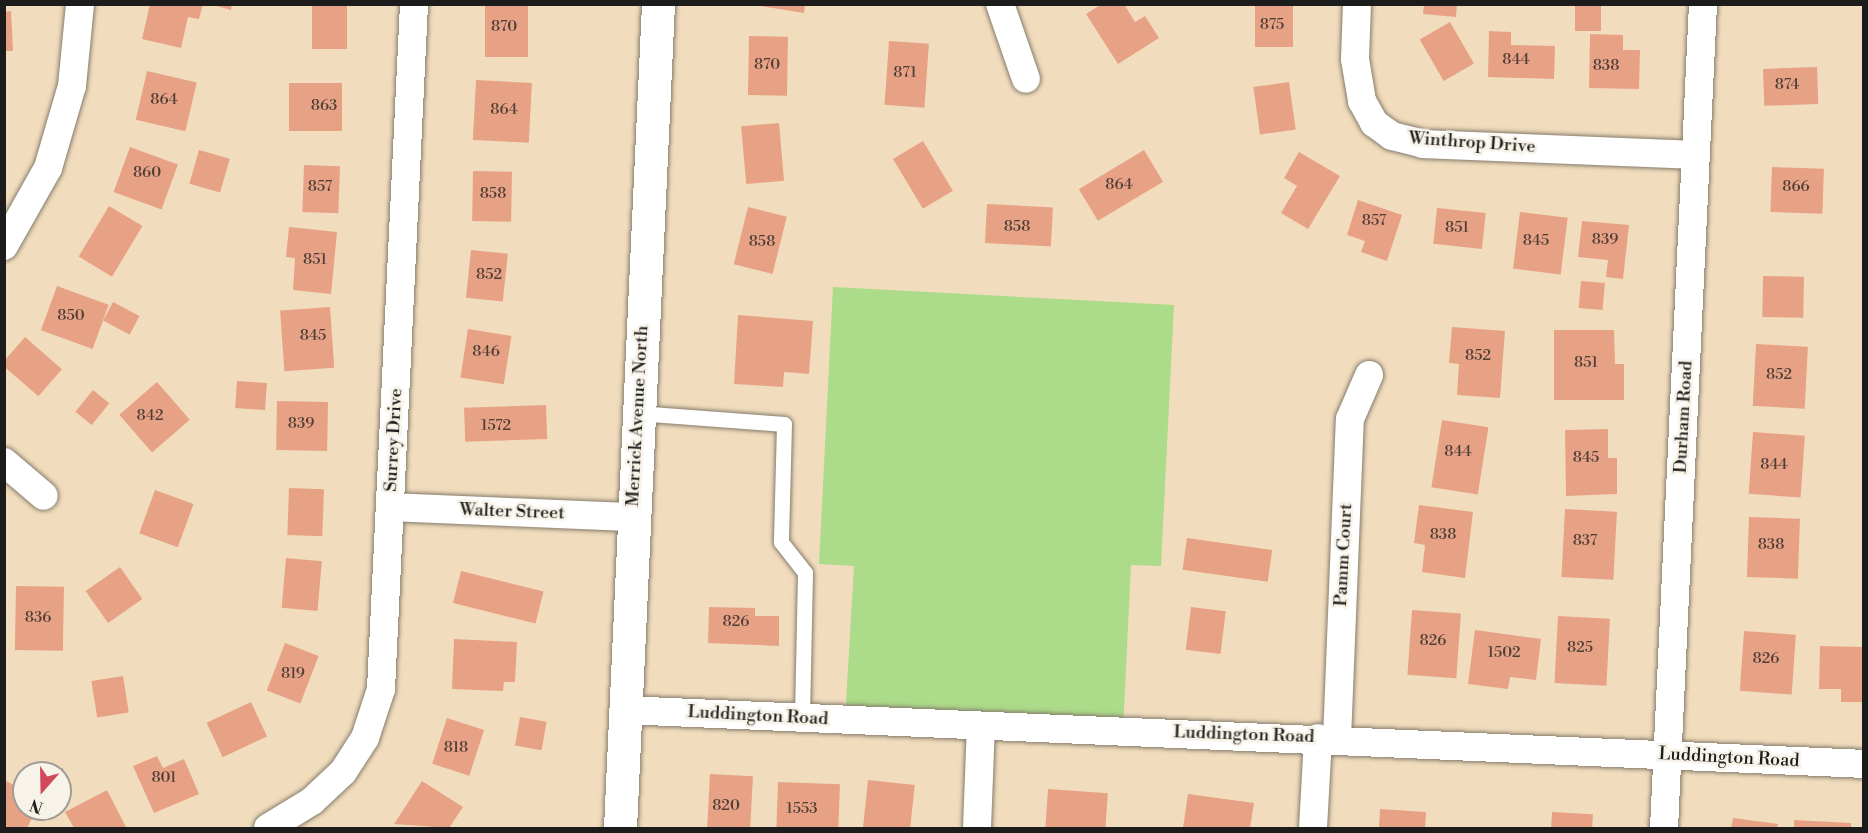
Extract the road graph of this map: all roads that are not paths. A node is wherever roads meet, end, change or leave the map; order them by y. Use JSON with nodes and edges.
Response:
{"nodes":[{"id":1,"x":80,"y":4,"type":"edge"},
{"id":2,"x":414,"y":4,"type":"edge"},
{"id":3,"x":658,"y":4,"type":"edge"},
{"id":4,"x":1000,"y":4,"type":"edge"},
{"id":5,"x":1358,"y":4,"type":"edge"},
{"id":6,"x":1703,"y":4,"type":"edge"},
{"id":7,"x":1026,"y":79,"type":"dead end"},
{"id":8,"x":1696,"y":155,"type":"junction"},
{"id":9,"x":4,"y":246,"type":"edge"},
{"id":10,"x":1369,"y":375,"type":"dead end"},
{"id":11,"x":638,"y":413,"type":"junction"},
{"id":12,"x":4,"y":462,"type":"edge"},
{"id":13,"x":44,"y":496,"type":"dead end"},
{"id":14,"x":391,"y":507,"type":"junction"},
{"id":15,"x":633,"y":517,"type":"junction"},
{"id":16,"x":624,"y":710,"type":"junction"},
{"id":17,"x":802,"y":718,"type":"junction"},
{"id":18,"x":981,"y":726,"type":"junction"},
{"id":19,"x":1327,"y":739,"type":"junction"},
{"id":20,"x":1668,"y":755,"type":"junction"},
{"id":21,"x":1863,"y":764,"type":"edge"},
{"id":22,"x":268,"y":828,"type":"edge"},
{"id":23,"x":620,"y":828,"type":"edge"},
{"id":24,"x":976,"y":828,"type":"edge"},
{"id":25,"x":1313,"y":828,"type":"edge"},
{"id":26,"x":1664,"y":828,"type":"edge"}],
"edges":[{"from":1,"to":9,"type":"street"},
{"from":2,"to":14,"type":"street","name":"Surrey Drive"},
{"from":3,"to":11,"type":"main road","name":"Merrick Avenue North"},
{"from":4,"to":7,"type":"street"},
{"from":5,"to":8,"type":"street","name":"Winthrop Drive"},
{"from":6,"to":8,"type":"street","name":"Durham Road"},
{"from":8,"to":20,"type":"street","name":"Durham Road"},
{"from":10,"to":19,"type":"street","name":"Pamm Court"},
{"from":11,"to":15,"type":"main road","name":"Merrick Avenue North"},
{"from":11,"to":17,"type":"lane"},
{"from":12,"to":13,"type":"street"},
{"from":14,"to":15,"type":"street","name":"Walter Street"},
{"from":14,"to":22,"type":"street","name":"Surrey Drive"},
{"from":15,"to":16,"type":"main road","name":"Merrick Avenue North"},
{"from":16,"to":17,"type":"street","name":"Luddington Road"},
{"from":16,"to":23,"type":"main road","name":"Merrick Avenue North"},
{"from":17,"to":18,"type":"street","name":"Luddington Road"},
{"from":18,"to":19,"type":"street","name":"Luddington Road"},
{"from":18,"to":24,"type":"street"},
{"from":19,"to":20,"type":"street","name":"Luddington Road"},
{"from":19,"to":25,"type":"street","name":"Pamm Court"},
{"from":20,"to":21,"type":"street","name":"Luddington Road"},
{"from":20,"to":26,"type":"street","name":"Durham Road"}]}
